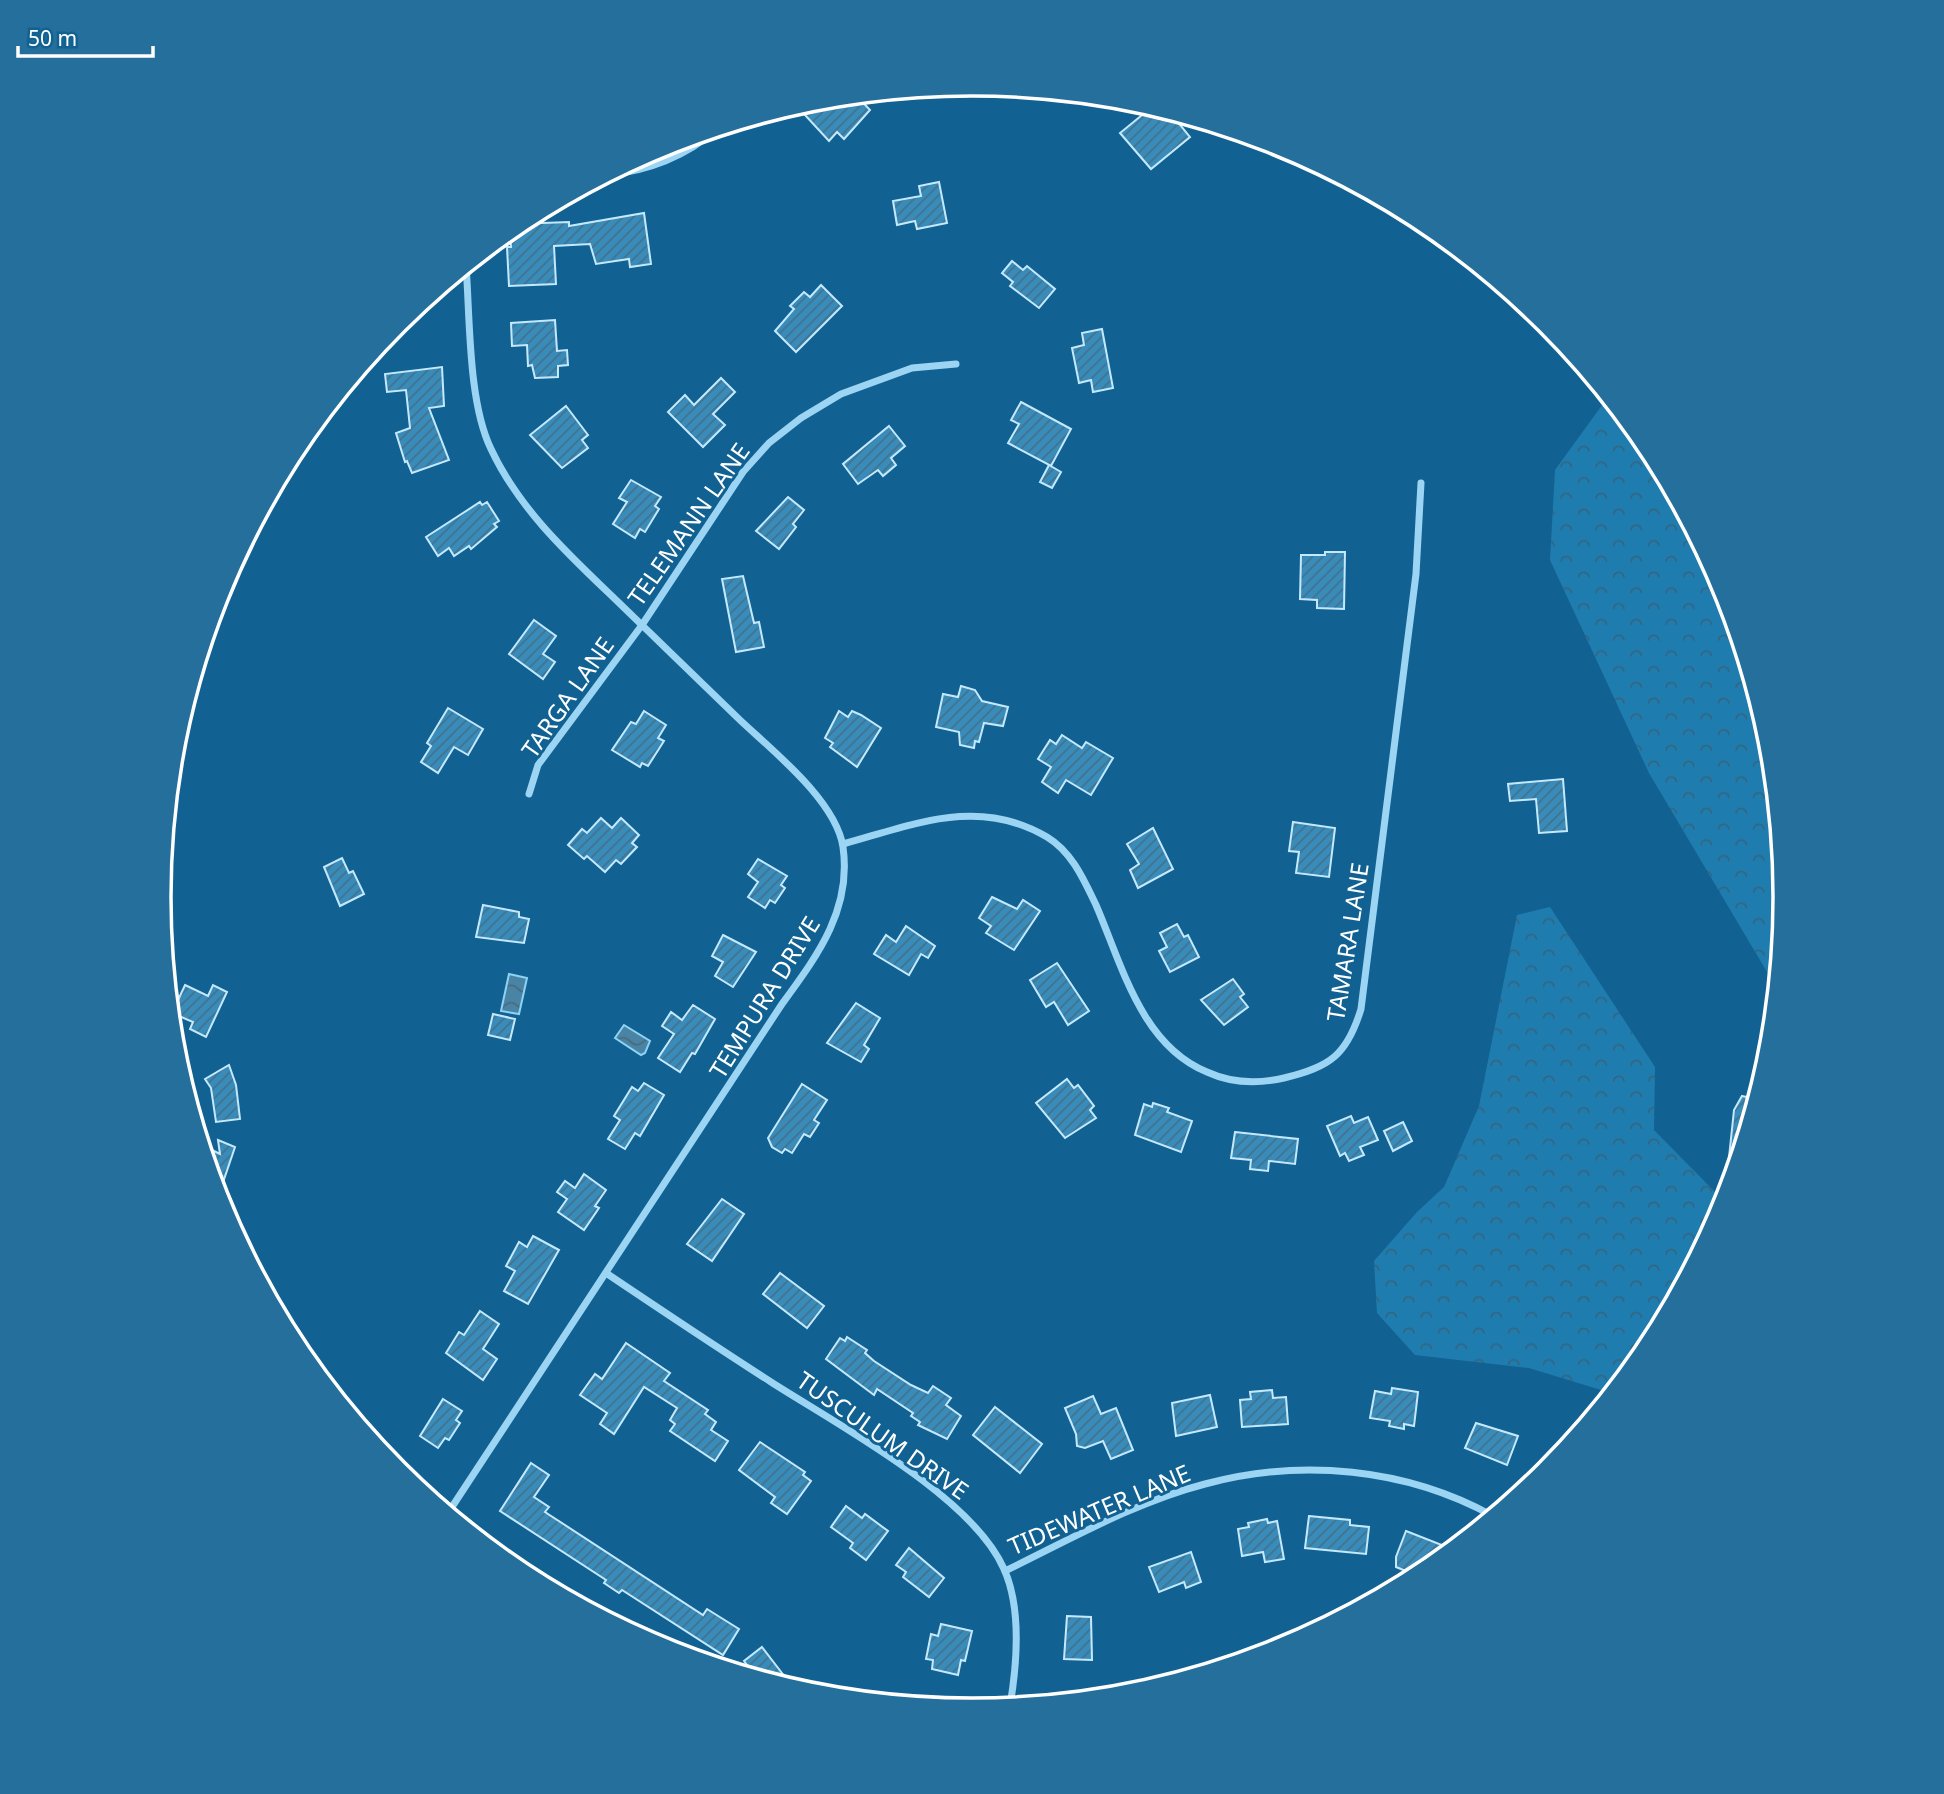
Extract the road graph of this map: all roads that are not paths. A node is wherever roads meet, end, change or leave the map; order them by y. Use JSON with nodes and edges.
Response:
{"nodes":[{"id":1,"x":696,"y":146,"type":"edge"},
{"id":2,"x":640,"y":169,"type":"edge"},
{"id":3,"x":467,"y":277,"type":"edge"},
{"id":4,"x":956,"y":364,"type":"dead end"},
{"id":5,"x":1420,"y":483,"type":"dead end"},
{"id":6,"x":642,"y":625,"type":"junction"},
{"id":7,"x":529,"y":794,"type":"dead end"},
{"id":8,"x":843,"y":844,"type":"junction"},
{"id":9,"x":606,"y":1273,"type":"junction"},
{"id":10,"x":453,"y":1506,"type":"edge"},
{"id":11,"x":1485,"y":1511,"type":"edge"},
{"id":12,"x":1005,"y":1571,"type":"junction"},
{"id":13,"x":1010,"y":1697,"type":"edge"}],
"edges":[{"from":1,"to":2,"type":"street"},
{"from":3,"to":6,"type":"street","name":"TEMPURA DRIVE"},
{"from":4,"to":6,"type":"street","name":"TELEMANN LANE"},
{"from":5,"to":8,"type":"street","name":"TAMARA LANE"},
{"from":6,"to":7,"type":"street","name":"TARGA LANE"},
{"from":6,"to":8,"type":"street","name":"TEMPURA DRIVE"},
{"from":8,"to":9,"type":"street","name":"TEMPURA DRIVE"},
{"from":9,"to":10,"type":"street","name":"TEMPURA DRIVE"},
{"from":9,"to":12,"type":"street","name":"TUSCULUM DRIVE"},
{"from":11,"to":12,"type":"street","name":"TIDEWATER LANE"},
{"from":12,"to":13,"type":"street","name":"TUSCULUM DRIVE"}]}
